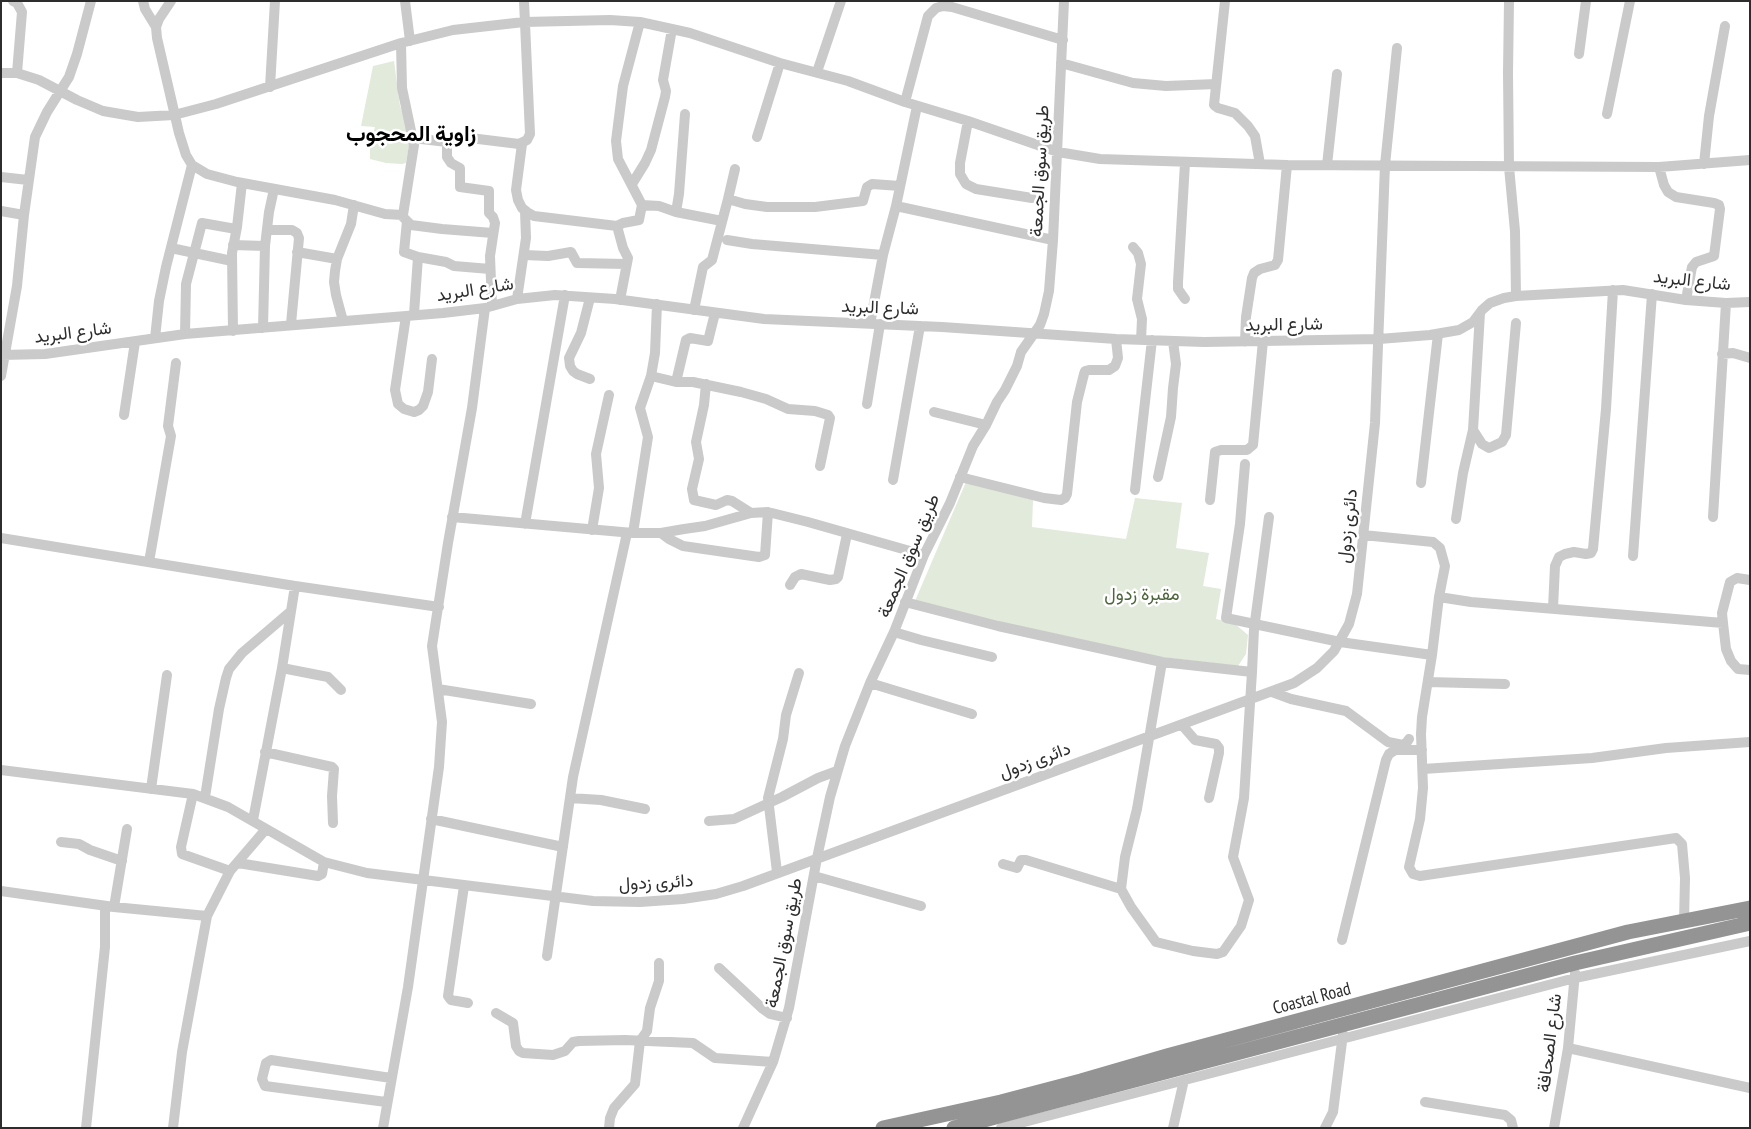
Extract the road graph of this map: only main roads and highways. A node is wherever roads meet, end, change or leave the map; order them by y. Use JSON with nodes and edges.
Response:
{"nodes":[{"id":1,"x":1750,"y":908,"type":"edge"},
{"id":2,"x":1750,"y":923,"type":"edge"},
{"id":3,"x":1001,"y":1118,"type":"edge"},
{"id":4,"x":884,"y":1128,"type":"edge"},
{"id":5,"x":954,"y":1128,"type":"edge"}],
"edges":[{"from":1,"to":3,"type":"highway","name":"Coastal Road"},
{"from":2,"to":3,"type":"highway","name":"Coastal Road"},
{"from":3,"to":4,"type":"highway","name":"Coastal Road"},
{"from":3,"to":5,"type":"highway","name":"Coastal Road"}]}
